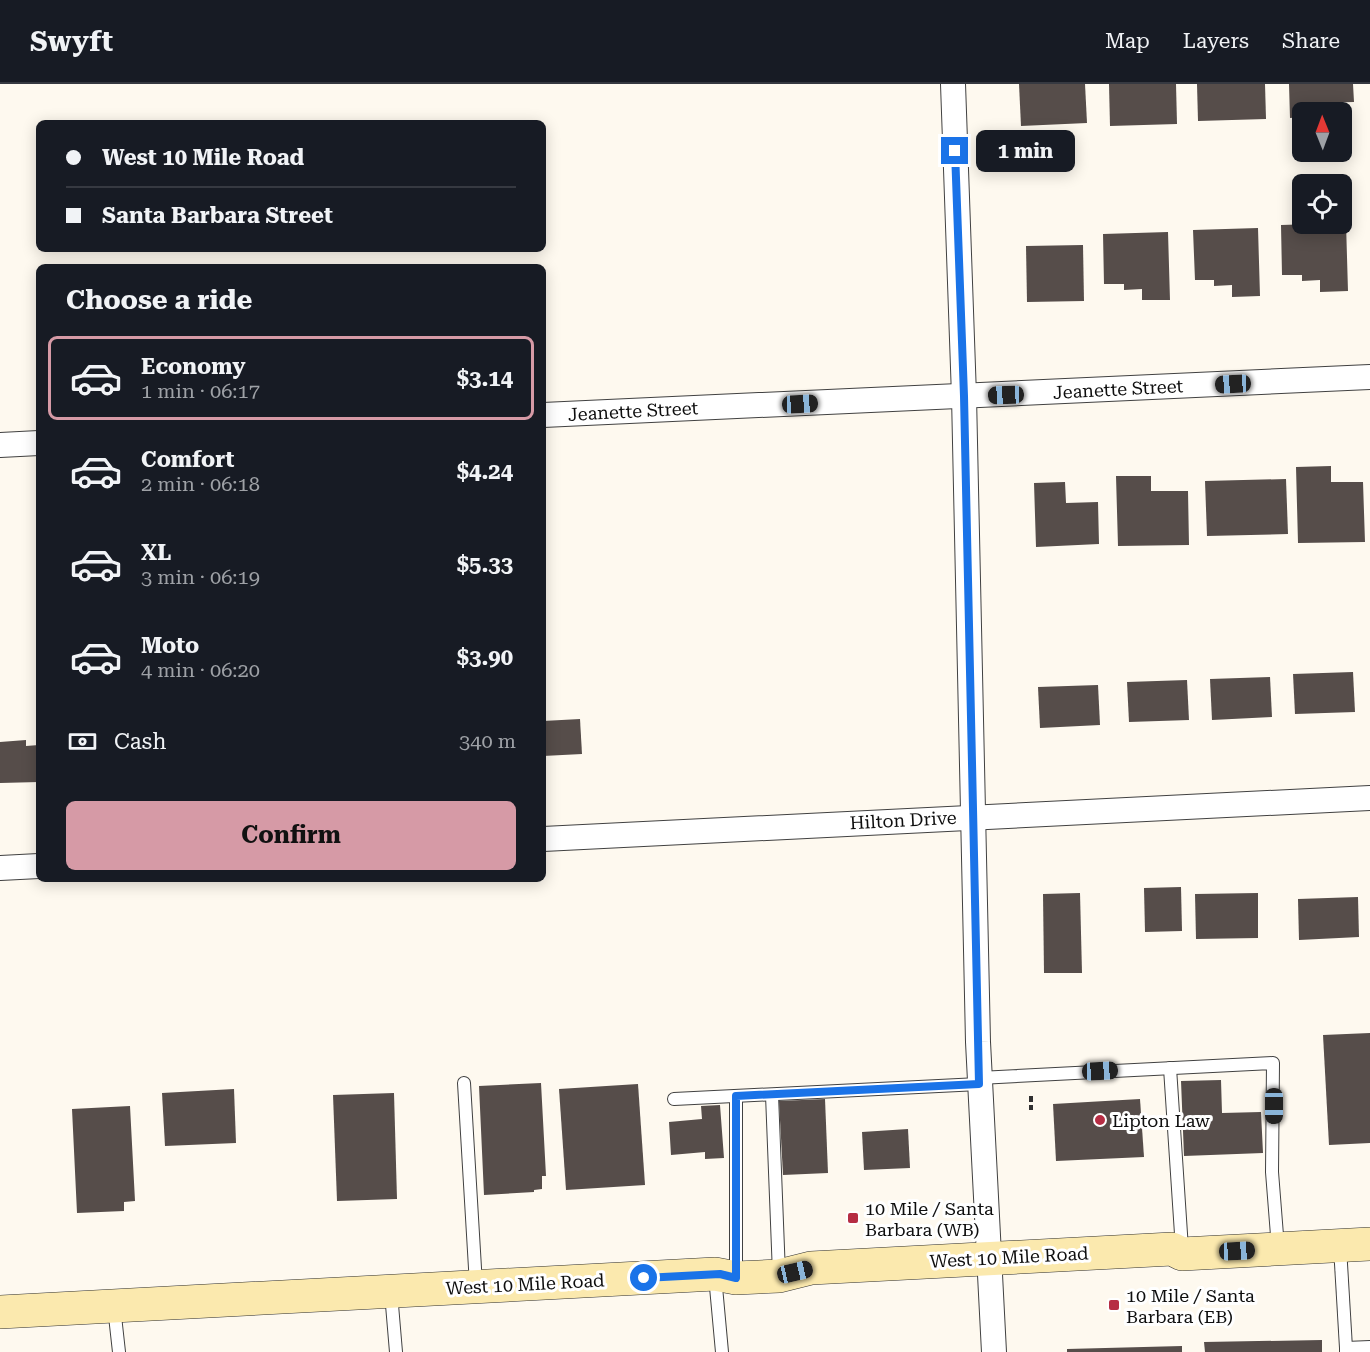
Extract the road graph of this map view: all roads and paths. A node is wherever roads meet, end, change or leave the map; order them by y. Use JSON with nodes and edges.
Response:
{"nodes":[{"id":1,"x":952,"y":84,"type":"edge"},
{"id":2,"x":1370,"y":377,"type":"edge"},
{"id":3,"x":964,"y":396,"type":"junction"},
{"id":4,"x":546,"y":415,"type":"edge"},
{"id":5,"x":36,"y":443,"type":"edge"},
{"id":6,"x":0,"y":445,"type":"edge"},
{"id":7,"x":1370,"y":798,"type":"edge"},
{"id":8,"x":973,"y":816,"type":"junction"},
{"id":9,"x":546,"y":839,"type":"edge"},
{"id":10,"x":36,"y":866,"type":"edge"},
{"id":11,"x":0,"y":868,"type":"edge"},
{"id":12,"x":1170,"y":1068,"type":"junction"},
{"id":13,"x":979,"y":1081,"type":"junction"},
{"id":14,"x":464,"y":1083,"type":"dead end"},
{"id":15,"x":772,"y":1095,"type":"junction"},
{"id":16,"x":736,"y":1096,"type":"junction"},
{"id":17,"x":674,"y":1099,"type":"dead end"},
{"id":18,"x":1355,"y":1245,"type":"edge"},
{"id":19,"x":1278,"y":1249,"type":"junction"},
{"id":20,"x":1182,"y":1254,"type":"junction"},
{"id":21,"x":988,"y":1258,"type":"junction"},
{"id":22,"x":726,"y":1276,"type":"junction"},
{"id":23,"x":779,"y":1276,"type":"junction"},
{"id":24,"x":477,"y":1287,"type":"junction"},
{"id":25,"x":391,"y":1291,"type":"junction"},
{"id":26,"x":114,"y":1306,"type":"junction"},
{"id":27,"x":0,"y":1312,"type":"edge"},
{"id":28,"x":1370,"y":1347,"type":"edge"},
{"id":29,"x":1346,"y":1350,"type":"edge"},
{"id":30,"x":119,"y":1352,"type":"edge"},
{"id":31,"x":396,"y":1352,"type":"edge"},
{"id":32,"x":722,"y":1352,"type":"edge"},
{"id":33,"x":994,"y":1352,"type":"edge"}],
"edges":[{"from":1,"to":3,"type":"street"},
{"from":2,"to":3,"type":"street","name":"Jeanette Street"},
{"from":3,"to":4,"type":"street","name":"Jeanette Street"},
{"from":3,"to":8,"type":"street"},
{"from":5,"to":6,"type":"street"},
{"from":7,"to":8,"type":"street","name":"Hilton Drive"},
{"from":8,"to":9,"type":"street","name":"Hilton Drive"},
{"from":8,"to":13,"type":"street"},
{"from":10,"to":11,"type":"street"},
{"from":12,"to":13,"type":"lane"},
{"from":12,"to":19,"type":"lane"},
{"from":12,"to":20,"type":"lane"},
{"from":13,"to":15,"type":"lane"},
{"from":13,"to":21,"type":"street"},
{"from":14,"to":24,"type":"lane"},
{"from":15,"to":16,"type":"lane"},
{"from":15,"to":23,"type":"lane"},
{"from":16,"to":17,"type":"lane"},
{"from":16,"to":22,"type":"lane"},
{"from":18,"to":19,"type":"main road","name":"West 10 Mile Road"},
{"from":18,"to":29,"type":"lane"},
{"from":19,"to":20,"type":"main road","name":"West 10 Mile Road"},
{"from":20,"to":21,"type":"main road","name":"West 10 Mile Road"},
{"from":21,"to":23,"type":"main road","name":"West 10 Mile Road"},
{"from":21,"to":33,"type":"street"},
{"from":22,"to":23,"type":"main road","name":"West 10 Mile Road"},
{"from":22,"to":24,"type":"main road","name":"West 10 Mile Road"},
{"from":22,"to":32,"type":"lane"},
{"from":24,"to":25,"type":"main road","name":"West 10 Mile Road"},
{"from":25,"to":26,"type":"main road","name":"West 10 Mile Road"},
{"from":25,"to":31,"type":"lane"},
{"from":26,"to":27,"type":"main road","name":"West 10 Mile Road"},
{"from":26,"to":30,"type":"lane"},
{"from":28,"to":29,"type":"lane"}]}
